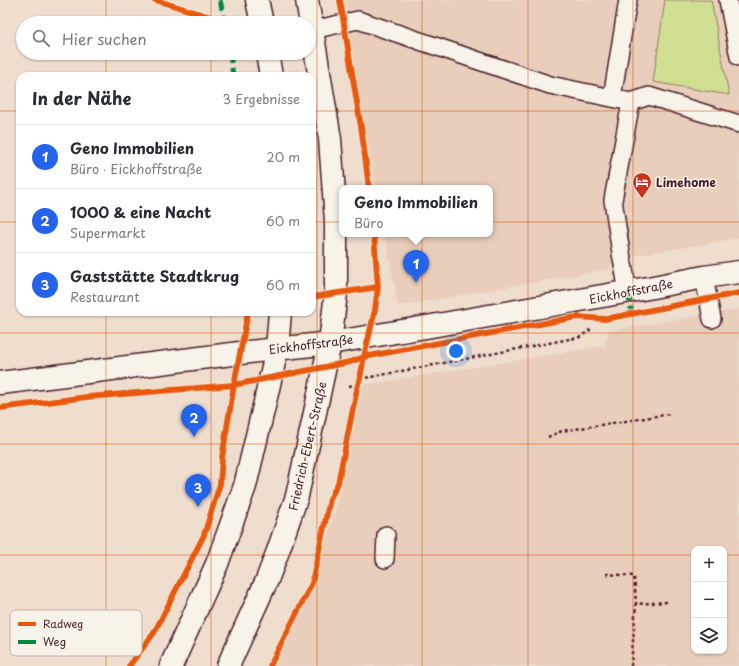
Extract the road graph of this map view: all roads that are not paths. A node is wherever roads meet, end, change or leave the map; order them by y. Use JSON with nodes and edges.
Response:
{"nodes":[{"id":1,"x":257,"y":0,"type":"edge"},
{"id":2,"x":307,"y":0,"type":"edge"},
{"id":3,"x":628,"y":0,"type":"edge"},
{"id":4,"x":728,"y":0,"type":"edge"},
{"id":5,"x":260,"y":16,"type":"edge"},
{"id":6,"x":310,"y":16,"type":"edge"},
{"id":7,"x":736,"y":25,"type":"edge"},
{"id":8,"x":316,"y":29,"type":"edge"},
{"id":9,"x":316,"y":54,"type":"edge"},
{"id":10,"x":739,"y":58,"type":"edge"},
{"id":11,"x":268,"y":60,"type":"edge"},
{"id":12,"x":270,"y":72,"type":"edge"},
{"id":13,"x":612,"y":98,"type":"junction"},
{"id":14,"x":631,"y":102,"type":"junction"},
{"id":15,"x":739,"y":124,"type":"edge"},
{"id":16,"x":739,"y":272,"type":"edge"},
{"id":17,"x":704,"y":277,"type":"junction"},
{"id":18,"x":628,"y":292,"type":"junction"},
{"id":19,"x":280,"y":316,"type":"edge"},
{"id":20,"x":712,"y":319,"type":"dead end"},
{"id":21,"x":330,"y":343,"type":"junction"},
{"id":22,"x":277,"y":349,"type":"junction"},
{"id":23,"x":0,"y":383,"type":"edge"},
{"id":24,"x":386,"y":535,"type":"dead end"},
{"id":25,"x":385,"y":559,"type":"dead end"},
{"id":26,"x":171,"y":666,"type":"edge"},
{"id":27,"x":228,"y":666,"type":"edge"}],
"edges":[{"from":1,"to":5,"type":"main road"},
{"from":2,"to":6,"type":"main road","name":"Friedrich-Ebert-Straße"},
{"from":3,"to":13,"type":"lane"},
{"from":4,"to":7,"type":"lane"},
{"from":7,"to":10,"type":"lane"},
{"from":8,"to":13,"type":"lane"},
{"from":9,"to":21,"type":"main road","name":"Friedrich-Ebert-Straße"},
{"from":11,"to":12,"type":"main road"},
{"from":13,"to":14,"type":"lane"},
{"from":14,"to":15,"type":"lane"},
{"from":14,"to":18,"type":"lane"},
{"from":16,"to":17,"type":"main road","name":"Eickhoffstraße"},
{"from":17,"to":18,"type":"main road","name":"Eickhoffstraße"},
{"from":17,"to":20,"type":"lane"},
{"from":18,"to":21,"type":"main road","name":"Eickhoffstraße"},
{"from":19,"to":22,"type":"main road"},
{"from":21,"to":22,"type":"main road","name":"Eickhoffstraße"},
{"from":21,"to":27,"type":"main road","name":"Friedrich-Ebert-Straße"},
{"from":22,"to":23,"type":"main road","name":"Eickhoffstraße"},
{"from":22,"to":26,"type":"main road"},
{"from":24,"to":25,"type":"lane"}]}
